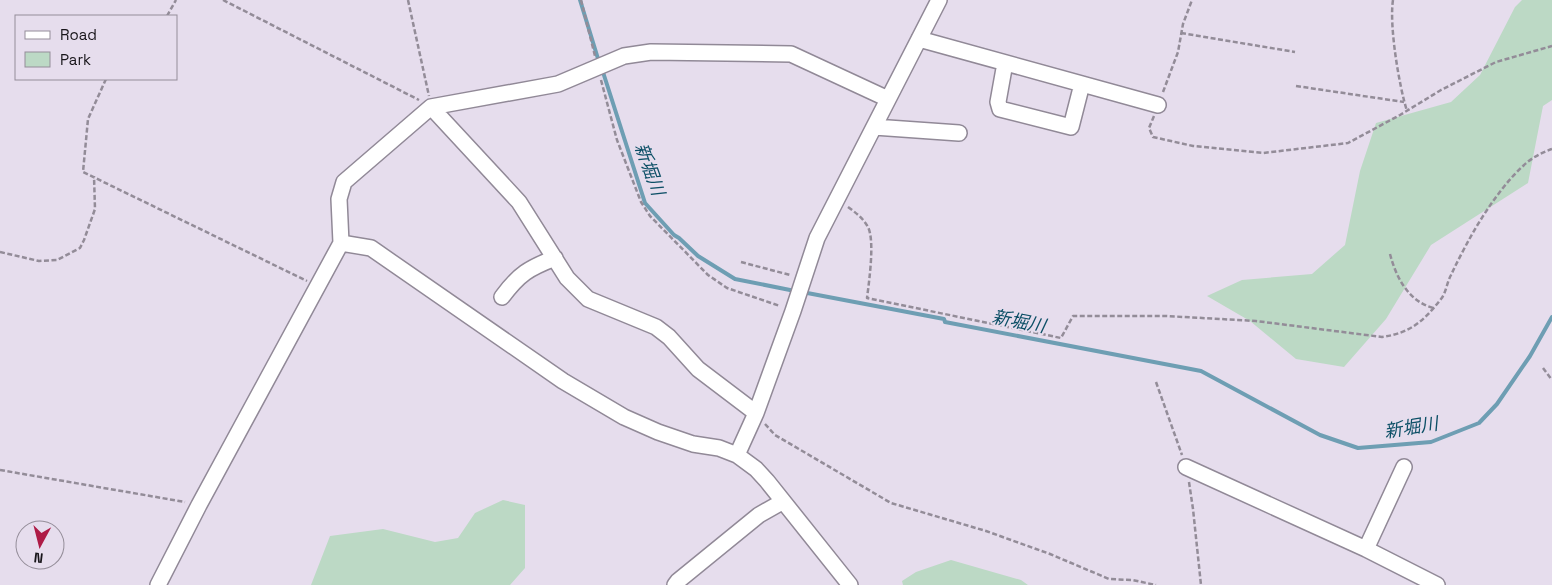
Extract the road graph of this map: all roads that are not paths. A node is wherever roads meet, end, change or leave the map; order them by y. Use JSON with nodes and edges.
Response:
{"nodes":[{"id":1,"x":939,"y":0,"type":"edge"},
{"id":2,"x":919,"y":39,"type":"junction"},
{"id":3,"x":1005,"y":63,"type":"junction"},
{"id":4,"x":1082,"y":84,"type":"junction"},
{"id":5,"x":888,"y":99,"type":"junction"},
{"id":6,"x":1158,"y":105,"type":"road end"},
{"id":7,"x":431,"y":107,"type":"junction"},
{"id":8,"x":874,"y":127,"type":"junction"},
{"id":9,"x":959,"y":133,"type":"dead end"},
{"id":10,"x":341,"y":243,"type":"junction"},
{"id":11,"x":555,"y":258,"type":"junction"},
{"id":12,"x":502,"y":297,"type":"dead end"},
{"id":13,"x":756,"y":413,"type":"junction"},
{"id":14,"x":737,"y":455,"type":"junction"},
{"id":15,"x":1186,"y":467,"type":"dead end"},
{"id":16,"x":1404,"y":467,"type":"dead end"},
{"id":17,"x":782,"y":502,"type":"junction"},
{"id":18,"x":1366,"y":549,"type":"junction"},
{"id":19,"x":158,"y":585,"type":"edge"},
{"id":20,"x":675,"y":585,"type":"edge"},
{"id":21,"x":850,"y":585,"type":"edge"},
{"id":22,"x":1437,"y":585,"type":"edge"}],
"edges":[{"from":1,"to":2,"type":"street"},
{"from":2,"to":3,"type":"street"},
{"from":2,"to":5,"type":"street"},
{"from":3,"to":4,"type":"street"},
{"from":3,"to":4,"type":"street"},
{"from":4,"to":6,"type":"street"},
{"from":5,"to":7,"type":"street"},
{"from":5,"to":8,"type":"street"},
{"from":7,"to":10,"type":"street"},
{"from":7,"to":11,"type":"street"},
{"from":8,"to":9,"type":"street"},
{"from":8,"to":13,"type":"street"},
{"from":10,"to":14,"type":"street"},
{"from":10,"to":19,"type":"street"},
{"from":11,"to":12,"type":"street"},
{"from":11,"to":13,"type":"street"},
{"from":13,"to":14,"type":"street"},
{"from":14,"to":17,"type":"street"},
{"from":15,"to":18,"type":"street"},
{"from":16,"to":18,"type":"street"},
{"from":17,"to":20,"type":"street"},
{"from":17,"to":21,"type":"street"},
{"from":18,"to":22,"type":"street"}]}
